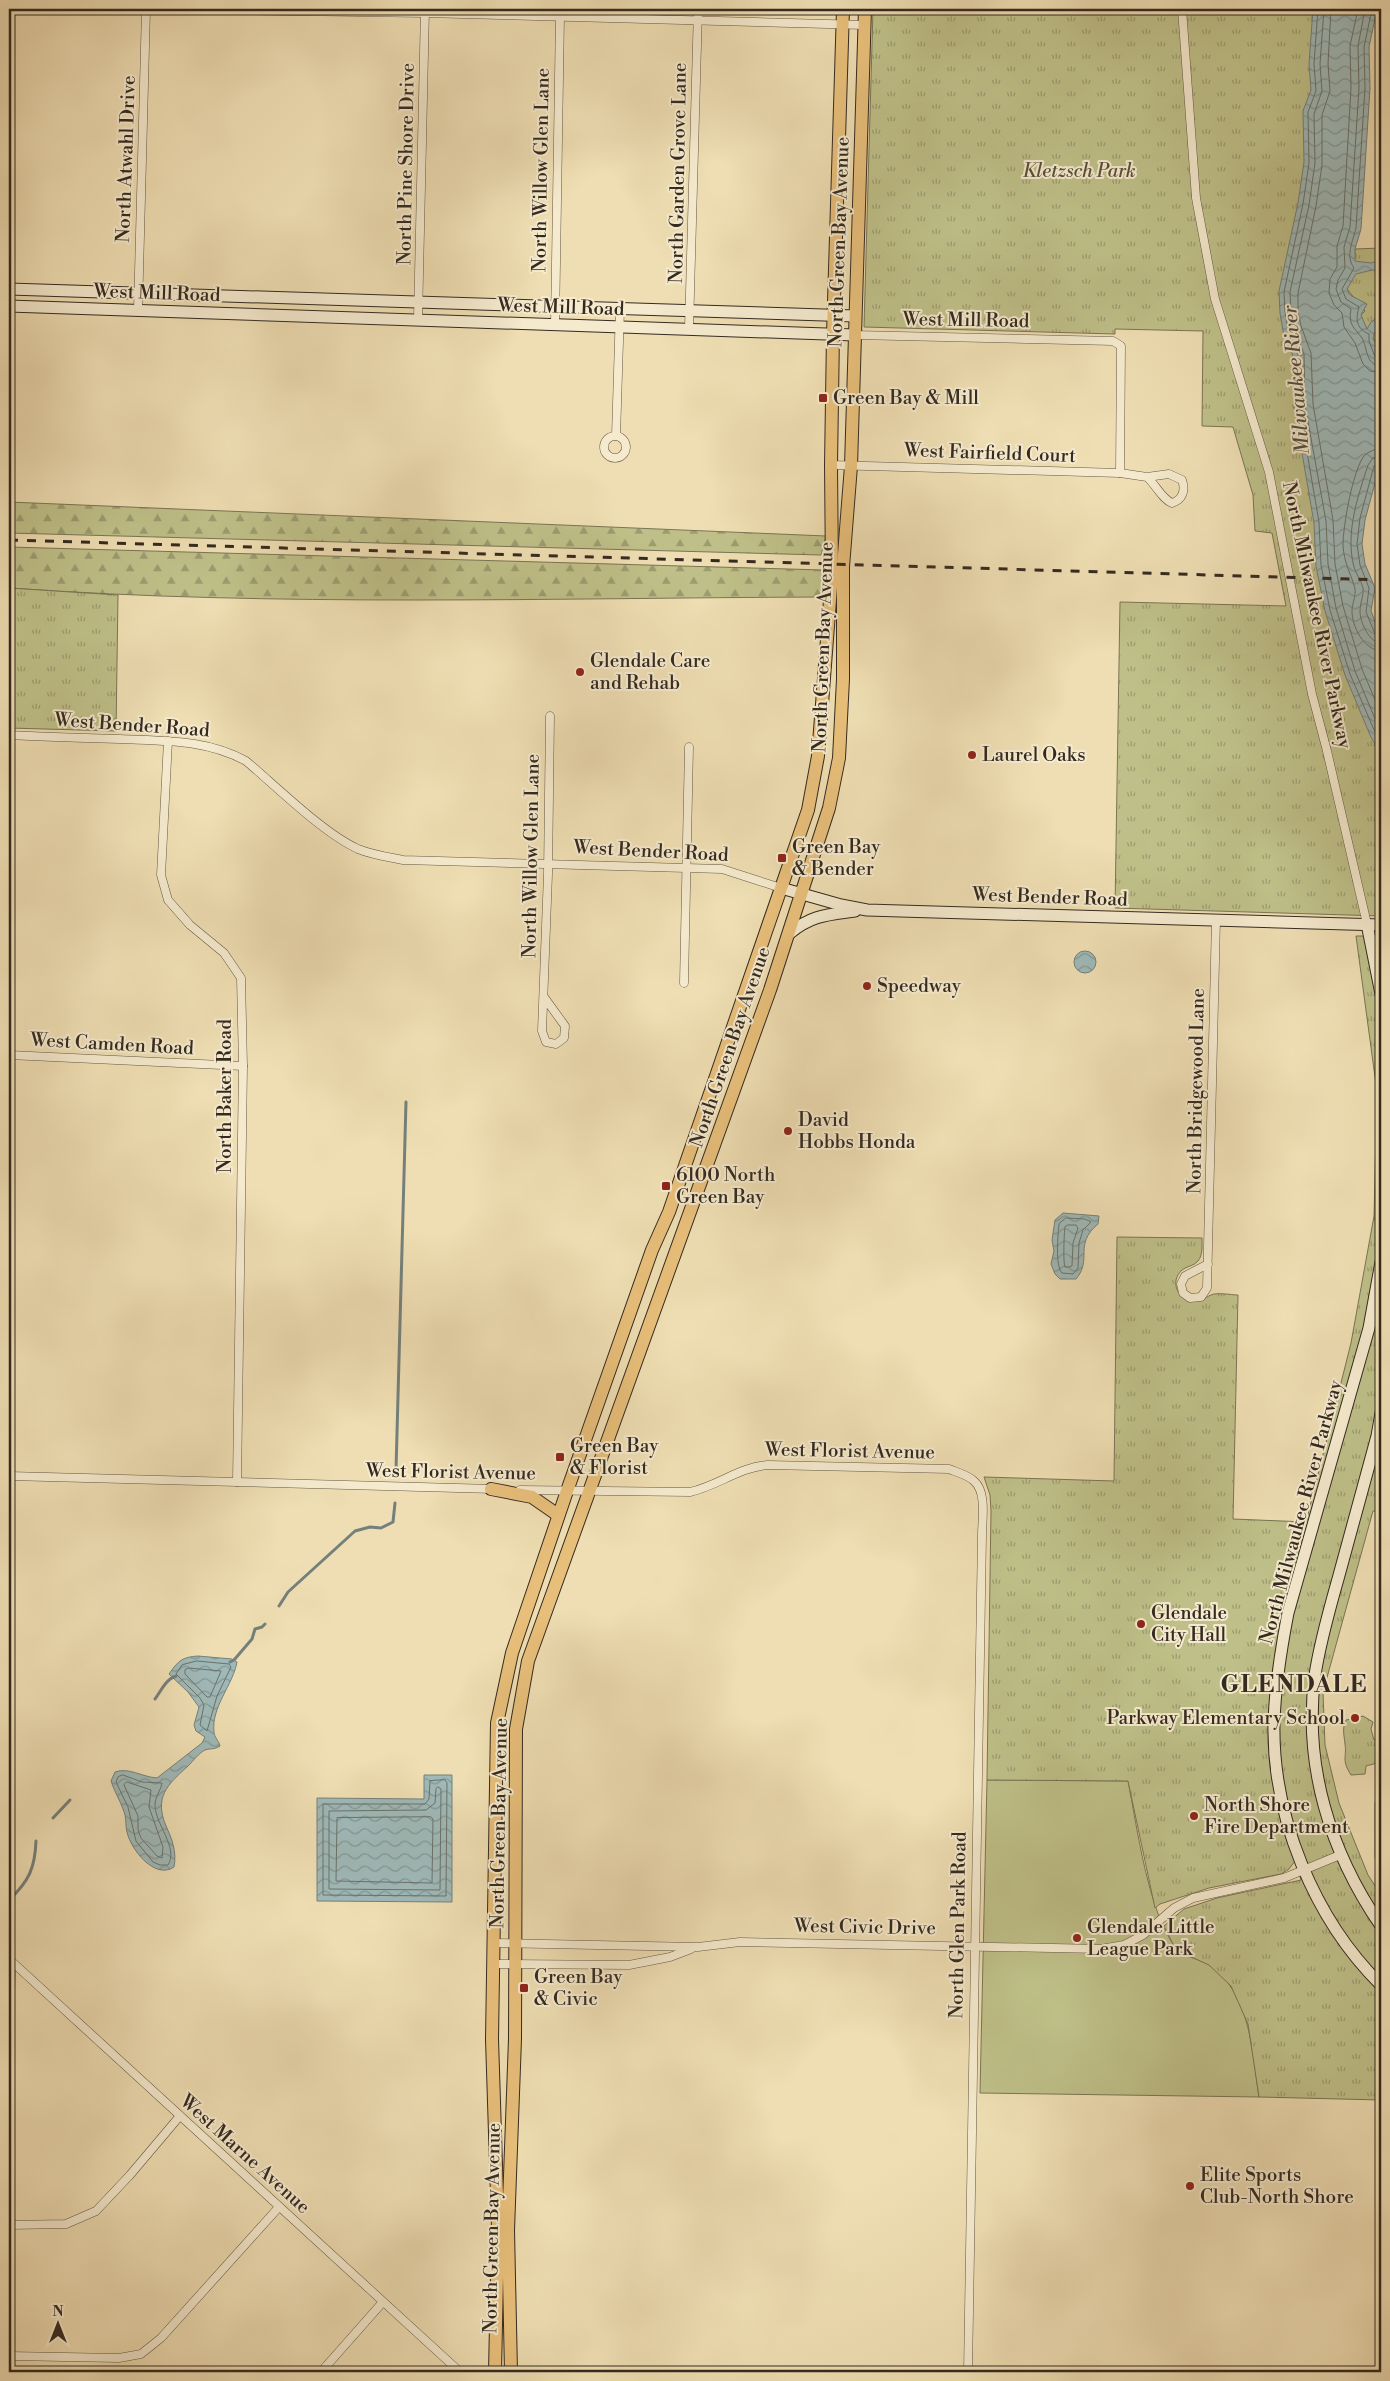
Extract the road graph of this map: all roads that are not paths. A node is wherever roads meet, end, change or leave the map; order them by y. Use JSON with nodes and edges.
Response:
{"nodes":[{"id":1,"x":146,"y":9,"type":"edge"},
{"id":2,"x":698,"y":9,"type":"edge"},
{"id":3,"x":843,"y":9,"type":"edge"},
{"id":4,"x":866,"y":9,"type":"edge"},
{"id":5,"x":1182,"y":9,"type":"edge"},
{"id":6,"x":425,"y":11,"type":"edge"},
{"id":7,"x":560,"y":16,"type":"junction"},
{"id":8,"x":698,"y":19,"type":"junction"},
{"id":9,"x":843,"y":24,"type":"junction"},
{"id":10,"x":865,"y":25,"type":"junction"},
{"id":11,"x":9,"y":289,"type":"edge"},
{"id":12,"x":138,"y":293,"type":"junction"},
{"id":13,"x":418,"y":302,"type":"junction"},
{"id":14,"x":9,"y":306,"type":"edge"},
{"id":15,"x":555,"y":307,"type":"junction"},
{"id":16,"x":620,"y":309,"type":"junction"},
{"id":17,"x":138,"y":310,"type":"junction"},
{"id":18,"x":691,"y":311,"type":"junction"},
{"id":19,"x":834,"y":316,"type":"junction"},
{"id":20,"x":856,"y":316,"type":"junction"},
{"id":21,"x":418,"y":319,"type":"junction"},
{"id":22,"x":555,"y":324,"type":"junction"},
{"id":23,"x":619,"y":327,"type":"junction"},
{"id":24,"x":689,"y":328,"type":"junction"},
{"id":25,"x":833,"y":334,"type":"junction"},
{"id":26,"x":855,"y":335,"type":"junction"},
{"id":27,"x":616,"y":436,"type":"dead end"},
{"id":28,"x":831,"y":465,"type":"junction"},
{"id":29,"x":851,"y":466,"type":"junction"},
{"id":30,"x":1120,"y":473,"type":"junction"},
{"id":31,"x":1147,"y":477,"type":"junction"},
{"id":32,"x":550,"y":716,"type":"dead end"},
{"id":33,"x":9,"y":735,"type":"edge"},
{"id":34,"x":168,"y":741,"type":"junction"},
{"id":35,"x":689,"y":747,"type":"dead end"},
{"id":36,"x":548,"y":864,"type":"junction"},
{"id":37,"x":687,"y":867,"type":"junction"},
{"id":38,"x":781,"y":888,"type":"junction"},
{"id":39,"x":803,"y":895,"type":"junction"},
{"id":40,"x":867,"y":910,"type":"junction"},
{"id":41,"x":1216,"y":920,"type":"junction"},
{"id":42,"x":1367,"y":924,"type":"junction"},
{"id":43,"x":1381,"y":925,"type":"edge"},
{"id":44,"x":790,"y":933,"type":"junction"},
{"id":45,"x":684,"y":983,"type":"dead end"},
{"id":46,"x":1381,"y":994,"type":"edge"},
{"id":47,"x":544,"y":997,"type":"junction"},
{"id":48,"x":9,"y":1055,"type":"edge"},
{"id":49,"x":243,"y":1066,"type":"junction"},
{"id":50,"x":1381,"y":1262,"type":"edge"},
{"id":51,"x":1208,"y":1264,"type":"junction"},
{"id":52,"x":608,"y":1375,"type":"junction"},
{"id":53,"x":630,"y":1382,"type":"junction"},
{"id":54,"x":601,"y":1394,"type":"junction"},
{"id":55,"x":623,"y":1402,"type":"junction"},
{"id":56,"x":1381,"y":1413,"type":"edge"},
{"id":57,"x":9,"y":1476,"type":"edge"},
{"id":58,"x":974,"y":1480,"type":"joint"},
{"id":59,"x":236,"y":1482,"type":"junction"},
{"id":60,"x":491,"y":1489,"type":"junction"},
{"id":61,"x":567,"y":1491,"type":"junction"},
{"id":62,"x":589,"y":1491,"type":"junction"},
{"id":63,"x":558,"y":1515,"type":"junction"},
{"id":64,"x":1340,"y":1855,"type":"junction"},
{"id":65,"x":1305,"y":1871,"type":"junction"},
{"id":66,"x":1381,"y":1926,"type":"edge"},
{"id":67,"x":493,"y":1942,"type":"junction"},
{"id":68,"x":516,"y":1943,"type":"junction"},
{"id":69,"x":974,"y":1945,"type":"junction"},
{"id":70,"x":698,"y":1947,"type":"junction"},
{"id":71,"x":10,"y":1960,"type":"edge"},
{"id":72,"x":516,"y":1963,"type":"junction"},
{"id":73,"x":493,"y":1964,"type":"junction"},
{"id":74,"x":1381,"y":1985,"type":"edge"},
{"id":75,"x":9,"y":2077,"type":"edge"},
{"id":76,"x":179,"y":2117,"type":"junction"},
{"id":77,"x":279,"y":2207,"type":"junction"},
{"id":78,"x":9,"y":2225,"type":"edge"},
{"id":79,"x":382,"y":2303,"type":"junction"},
{"id":80,"x":9,"y":2356,"type":"edge"},
{"id":81,"x":321,"y":2372,"type":"edge"},
{"id":82,"x":460,"y":2372,"type":"edge"},
{"id":83,"x":494,"y":2372,"type":"edge"},
{"id":84,"x":511,"y":2372,"type":"edge"},
{"id":85,"x":968,"y":2372,"type":"edge"}],
"edges":[{"from":1,"to":6,"type":"street"},
{"from":1,"to":12,"type":"street","name":"North Atwahl Drive"},
{"from":2,"to":8,"type":"street","name":"North Garden Grove Lane"},
{"from":3,"to":9,"type":"main road","name":"North Green Bay Avenue"},
{"from":4,"to":10,"type":"main road","name":"North Green Bay Avenue"},
{"from":5,"to":42,"type":"street","name":"North Milwaukee River Parkway"},
{"from":6,"to":7,"type":"street"},
{"from":6,"to":13,"type":"street","name":"North Pine Shore Drive"},
{"from":7,"to":8,"type":"street"},
{"from":7,"to":15,"type":"street","name":"North Willow Glen Lane"},
{"from":8,"to":9,"type":"street"},
{"from":8,"to":18,"type":"street","name":"North Garden Grove Lane"},
{"from":9,"to":10,"type":"street"},
{"from":9,"to":19,"type":"main road","name":"North Green Bay Avenue"},
{"from":10,"to":20,"type":"main road","name":"North Green Bay Avenue"},
{"from":11,"to":12,"type":"street","name":"West Mill Road"},
{"from":12,"to":13,"type":"street","name":"West Mill Road"},
{"from":12,"to":17,"type":"street","name":"North Atwahl Drive"},
{"from":13,"to":15,"type":"street","name":"West Mill Road"},
{"from":13,"to":21,"type":"street","name":"North Pine Shore Drive"},
{"from":14,"to":17,"type":"street","name":"West Mill Road"},
{"from":15,"to":16,"type":"street","name":"West Mill Road"},
{"from":15,"to":22,"type":"street","name":"North Willow Glen Lane"},
{"from":16,"to":18,"type":"street","name":"West Mill Road"},
{"from":16,"to":23,"type":"street"},
{"from":17,"to":21,"type":"street","name":"West Mill Road"},
{"from":18,"to":19,"type":"street","name":"West Mill Road"},
{"from":18,"to":24,"type":"street","name":"North Garden Grove Lane"},
{"from":19,"to":20,"type":"street","name":"West Mill Road"},
{"from":19,"to":25,"type":"main road","name":"North Green Bay Avenue"},
{"from":20,"to":26,"type":"main road","name":"North Green Bay Avenue"},
{"from":21,"to":22,"type":"street","name":"West Mill Road"},
{"from":22,"to":23,"type":"street","name":"West Mill Road"},
{"from":23,"to":24,"type":"street","name":"West Mill Road"},
{"from":23,"to":27,"type":"street"},
{"from":24,"to":25,"type":"street","name":"West Mill Road"},
{"from":25,"to":26,"type":"street","name":"West Mill Road"},
{"from":25,"to":28,"type":"main road","name":"North Green Bay Avenue"},
{"from":26,"to":29,"type":"main road","name":"North Green Bay Avenue"},
{"from":26,"to":30,"type":"street","name":"West Mill Road"},
{"from":28,"to":29,"type":"street","name":"West Fairfield Court"},
{"from":28,"to":38,"type":"main road","name":"North Green Bay Avenue"},
{"from":29,"to":30,"type":"street","name":"West Fairfield Court"},
{"from":29,"to":39,"type":"main road","name":"North Green Bay Avenue"},
{"from":30,"to":31,"type":"street","name":"West Fairfield Court"},
{"from":31,"to":31,"type":"street","name":"West Fairfield Court"},
{"from":32,"to":36,"type":"street","name":"North Willow Glen Lane"},
{"from":33,"to":34,"type":"street","name":"West Bender Road"},
{"from":34,"to":36,"type":"street","name":"West Bender Road"},
{"from":34,"to":49,"type":"street","name":"North Baker Road"},
{"from":35,"to":37,"type":"street"},
{"from":36,"to":37,"type":"street","name":"West Bender Road"},
{"from":36,"to":47,"type":"street","name":"North Willow Glen Lane"},
{"from":37,"to":38,"type":"street","name":"West Bender Road"},
{"from":37,"to":45,"type":"street"},
{"from":38,"to":39,"type":"street","name":"West Bender Road"},
{"from":38,"to":52,"type":"main road","name":"North Green Bay Avenue"},
{"from":39,"to":40,"type":"street","name":"West Bender Road"},
{"from":39,"to":44,"type":"main road","name":"North Green Bay Avenue"},
{"from":40,"to":41,"type":"street","name":"West Bender Road"},
{"from":40,"to":44,"type":"street"},
{"from":41,"to":42,"type":"street","name":"West Bender Road"},
{"from":41,"to":51,"type":"street","name":"North Bridgewood Lane"},
{"from":42,"to":43,"type":"street","name":"West Bender Road"},
{"from":42,"to":46,"type":"street","name":"North Milwaukee River Parkway"},
{"from":44,"to":53,"type":"main road","name":"North Green Bay Avenue"},
{"from":47,"to":47,"type":"street","name":"North Willow Glen Lane"},
{"from":48,"to":49,"type":"street","name":"West Camden Road"},
{"from":49,"to":59,"type":"street","name":"North Baker Road"},
{"from":50,"to":65,"type":"street","name":"North Milwaukee River Parkway"},
{"from":51,"to":51,"type":"street","name":"North Bridgewood Lane"},
{"from":52,"to":53,"type":"main road"},
{"from":52,"to":54,"type":"main road","name":"North Green Bay Avenue"},
{"from":53,"to":55,"type":"main road","name":"North Green Bay Avenue"},
{"from":54,"to":55,"type":"main road"},
{"from":54,"to":61,"type":"main road","name":"North Green Bay Avenue"},
{"from":55,"to":62,"type":"main road","name":"North Green Bay Avenue"},
{"from":56,"to":64,"type":"street"},
{"from":57,"to":59,"type":"street","name":"West Florist Avenue"},
{"from":58,"to":62,"type":"street","name":"West Florist Avenue"},
{"from":58,"to":69,"type":"street","name":"North Glen Park Road"},
{"from":59,"to":60,"type":"street","name":"West Florist Avenue"},
{"from":60,"to":61,"type":"street","name":"West Florist Avenue"},
{"from":60,"to":63,"type":"main road"},
{"from":61,"to":62,"type":"street","name":"West Florist Avenue"},
{"from":61,"to":63,"type":"main road","name":"North Green Bay Avenue"},
{"from":62,"to":68,"type":"main road","name":"North Green Bay Avenue"},
{"from":63,"to":67,"type":"main road","name":"North Green Bay Avenue"},
{"from":64,"to":65,"type":"street","name":"West Civic Drive"},
{"from":64,"to":66,"type":"street"},
{"from":65,"to":69,"type":"street","name":"West Civic Drive"},
{"from":65,"to":74,"type":"street","name":"North Milwaukee River Parkway"},
{"from":67,"to":68,"type":"street","name":"West Civic Drive"},
{"from":67,"to":73,"type":"main road","name":"North Green Bay Avenue"},
{"from":68,"to":70,"type":"street","name":"West Civic Drive"},
{"from":68,"to":72,"type":"main road","name":"North Green Bay Avenue"},
{"from":69,"to":70,"type":"street","name":"West Civic Drive"},
{"from":69,"to":85,"type":"street","name":"North Glen Park Road"},
{"from":70,"to":72,"type":"street","name":"West Civic Drive"},
{"from":71,"to":75,"type":"street"},
{"from":71,"to":76,"type":"street","name":"West Marne Avenue"},
{"from":72,"to":73,"type":"street","name":"West Civic Drive"},
{"from":72,"to":84,"type":"main road","name":"North Green Bay Avenue"},
{"from":73,"to":83,"type":"main road","name":"North Green Bay Avenue"},
{"from":76,"to":77,"type":"street","name":"West Marne Avenue"},
{"from":76,"to":78,"type":"street"},
{"from":77,"to":79,"type":"street","name":"West Marne Avenue"},
{"from":77,"to":80,"type":"street"},
{"from":79,"to":81,"type":"street"},
{"from":79,"to":82,"type":"street","name":"West Marne Avenue"}]}
